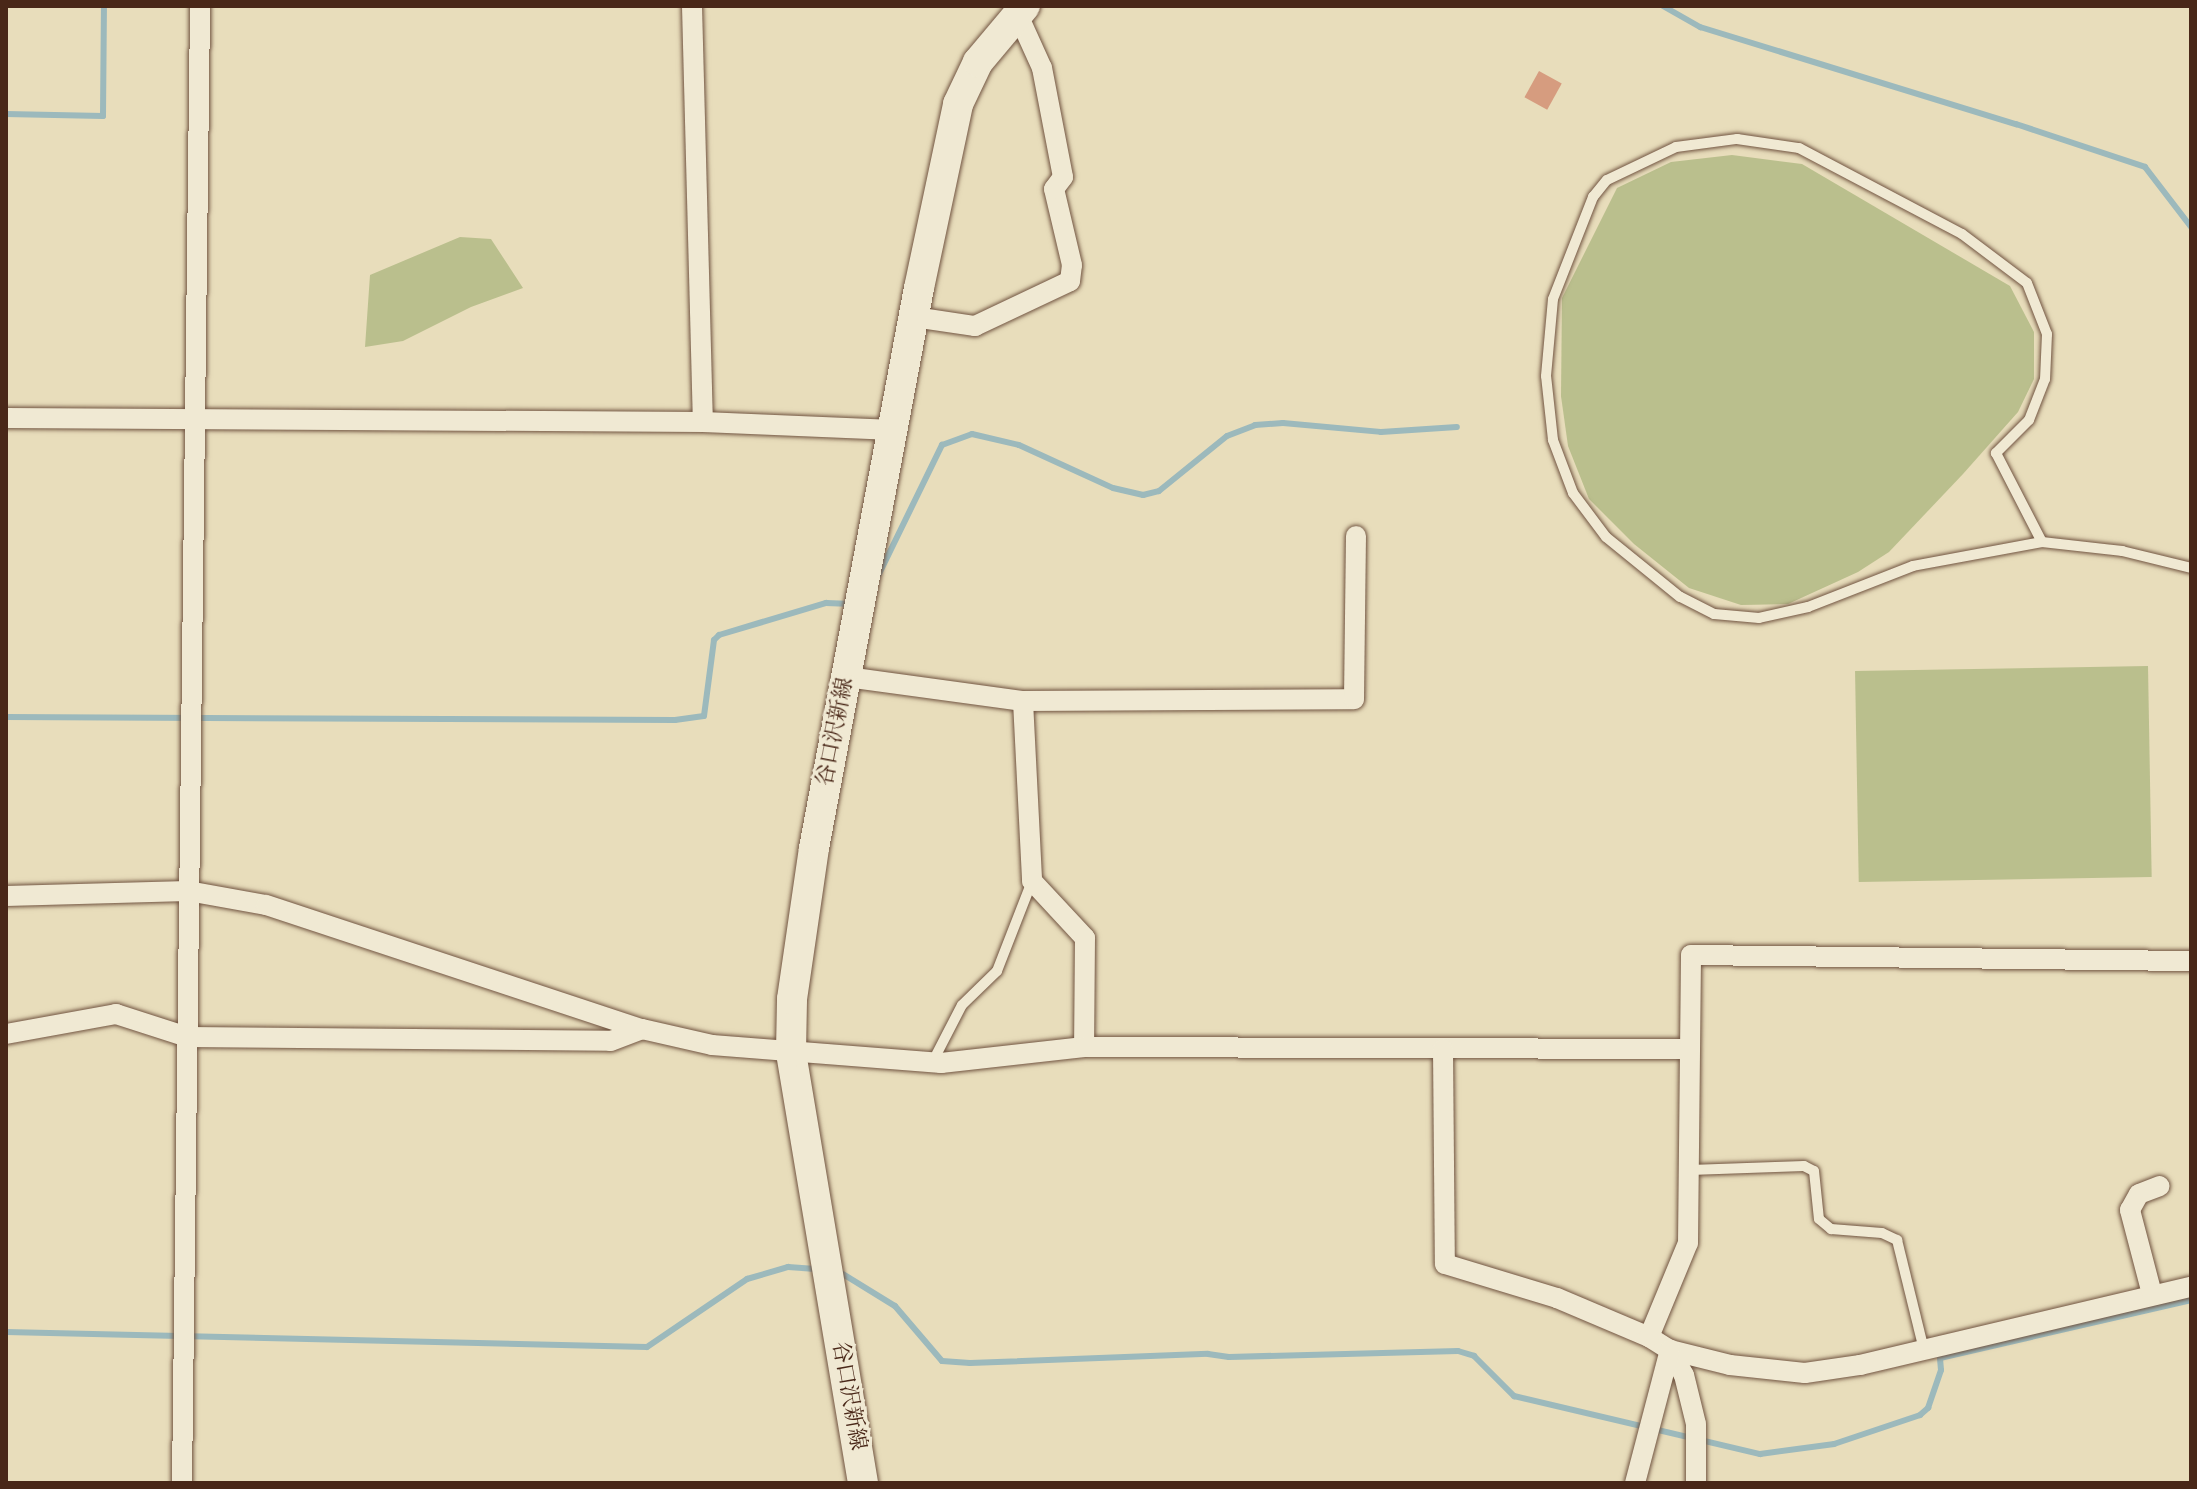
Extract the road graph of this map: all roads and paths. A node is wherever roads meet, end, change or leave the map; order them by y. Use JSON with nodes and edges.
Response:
{"nodes":[{"id":1,"x":200,"y":6,"type":"edge"},
{"id":2,"x":692,"y":6,"type":"edge"},
{"id":3,"x":1019,"y":8,"type":"edge"},
{"id":4,"x":914,"y":317,"type":"junction"},
{"id":5,"x":6,"y":418,"type":"edge"},
{"id":6,"x":195,"y":421,"type":"junction"},
{"id":7,"x":703,"y":422,"type":"junction"},
{"id":8,"x":894,"y":430,"type":"junction"},
{"id":9,"x":1356,"y":536,"type":"dead end"},
{"id":10,"x":2042,"y":542,"type":"junction"},
{"id":11,"x":2191,"y":568,"type":"edge"},
{"id":12,"x":847,"y":677,"type":"junction"},
{"id":13,"x":1023,"y":701,"type":"junction"},
{"id":14,"x":1032,"y":881,"type":"junction"},
{"id":15,"x":188,"y":891,"type":"junction"},
{"id":16,"x":6,"y":896,"type":"edge"},
{"id":17,"x":2191,"y":961,"type":"edge"},
{"id":18,"x":642,"y":1029,"type":"junction"},
{"id":19,"x":6,"y":1034,"type":"edge"},
{"id":20,"x":187,"y":1037,"type":"junction"},
{"id":21,"x":1084,"y":1047,"type":"junction"},
{"id":22,"x":1443,"y":1049,"type":"junction"},
{"id":23,"x":1687,"y":1049,"type":"junction"},
{"id":24,"x":791,"y":1052,"type":"junction"},
{"id":25,"x":932,"y":1063,"type":"junction"},
{"id":26,"x":1690,"y":1170,"type":"junction"},
{"id":27,"x":2160,"y":1186,"type":"dead end"},
{"id":28,"x":2191,"y":1287,"type":"edge"},
{"id":29,"x":2152,"y":1294,"type":"junction"},
{"id":30,"x":1649,"y":1337,"type":"junction"},
{"id":31,"x":1670,"y":1350,"type":"junction"},
{"id":32,"x":1924,"y":1350,"type":"junction"},
{"id":33,"x":182,"y":1483,"type":"edge"},
{"id":34,"x":863,"y":1483,"type":"edge"},
{"id":35,"x":1635,"y":1483,"type":"edge"},
{"id":36,"x":1696,"y":1483,"type":"edge"}],
"edges":[{"from":1,"to":6,"type":"street"},
{"from":2,"to":7,"type":"street"},
{"from":3,"to":4,"type":"main road","name":"谷口沢新線"},
{"from":3,"to":4,"type":"street"},
{"from":4,"to":8,"type":"main road","name":"谷口沢新線"},
{"from":5,"to":6,"type":"street"},
{"from":6,"to":7,"type":"street"},
{"from":6,"to":15,"type":"street"},
{"from":7,"to":8,"type":"street"},
{"from":8,"to":12,"type":"main road","name":"谷口沢新線"},
{"from":9,"to":13,"type":"street"},
{"from":10,"to":10,"type":"lane"},
{"from":10,"to":11,"type":"lane"},
{"from":12,"to":13,"type":"street"},
{"from":12,"to":24,"type":"main road","name":"谷口沢新線"},
{"from":13,"to":14,"type":"street"},
{"from":14,"to":21,"type":"street"},
{"from":14,"to":25,"type":"lane"},
{"from":15,"to":16,"type":"street"},
{"from":15,"to":18,"type":"street"},
{"from":15,"to":20,"type":"street"},
{"from":17,"to":23,"type":"street"},
{"from":18,"to":20,"type":"street"},
{"from":18,"to":24,"type":"street"},
{"from":19,"to":20,"type":"street"},
{"from":20,"to":33,"type":"street"},
{"from":21,"to":22,"type":"street"},
{"from":21,"to":25,"type":"street"},
{"from":22,"to":23,"type":"street"},
{"from":22,"to":30,"type":"street"},
{"from":23,"to":26,"type":"street"},
{"from":24,"to":25,"type":"street"},
{"from":24,"to":34,"type":"main road","name":"谷口沢新線"},
{"from":26,"to":30,"type":"street"},
{"from":26,"to":32,"type":"lane"},
{"from":27,"to":29,"type":"street"},
{"from":28,"to":29,"type":"street"},
{"from":29,"to":32,"type":"street"},
{"from":30,"to":31,"type":"street"},
{"from":31,"to":32,"type":"street"},
{"from":31,"to":35,"type":"street"},
{"from":31,"to":36,"type":"street"}]}
